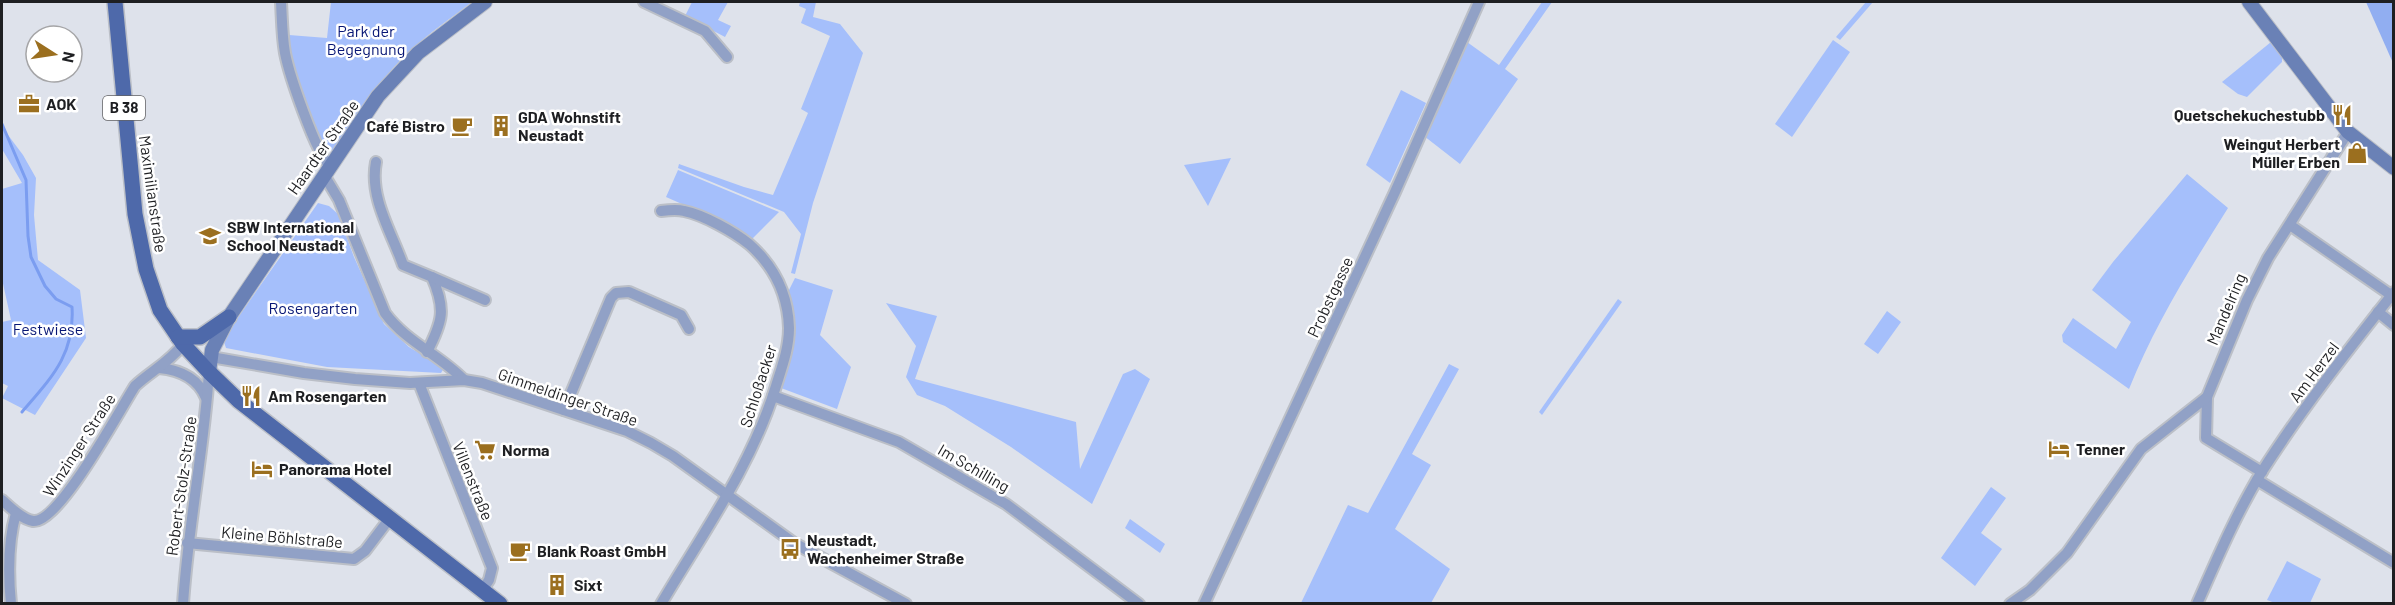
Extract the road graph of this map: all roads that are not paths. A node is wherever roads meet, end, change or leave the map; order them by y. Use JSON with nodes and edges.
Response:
{"nodes":[{"id":1,"x":115,"y":2,"type":"edge"},
{"id":2,"x":281,"y":2,"type":"edge"},
{"id":3,"x":485,"y":2,"type":"edge"},
{"id":4,"x":644,"y":2,"type":"edge"},
{"id":5,"x":1479,"y":2,"type":"edge"},
{"id":6,"x":2249,"y":2,"type":"edge"},
{"id":7,"x":727,"y":57,"type":"dead end"},
{"id":8,"x":2348,"y":132,"type":"junction"},
{"id":9,"x":376,"y":162,"type":"dead end"},
{"id":10,"x":2394,"y":168,"type":"edge"},
{"id":11,"x":327,"y":171,"type":"junction"},
{"id":12,"x":662,"y":211,"type":"dead end"},
{"id":13,"x":2290,"y":225,"type":"junction"},
{"id":14,"x":432,"y":277,"type":"junction"},
{"id":15,"x":2392,"y":293,"type":"edge"},
{"id":16,"x":485,"y":300,"type":"dead end"},
{"id":17,"x":2378,"y":312,"type":"junction"},
{"id":18,"x":229,"y":317,"type":"junction"},
{"id":19,"x":2394,"y":325,"type":"edge"},
{"id":20,"x":689,"y":329,"type":"dead end"},
{"id":21,"x":180,"y":341,"type":"junction"},
{"id":22,"x":427,"y":352,"type":"junction"},
{"id":23,"x":210,"y":365,"type":"junction"},
{"id":24,"x":159,"y":368,"type":"junction"},
{"id":25,"x":464,"y":380,"type":"junction"},
{"id":26,"x":418,"y":383,"type":"junction"},
{"id":27,"x":773,"y":396,"type":"junction"},
{"id":28,"x":2207,"y":397,"type":"junction"},
{"id":29,"x":207,"y":401,"type":"junction"},
{"id":30,"x":564,"y":410,"type":"junction"},
{"id":31,"x":2259,"y":476,"type":"junction"},
{"id":32,"x":727,"y":494,"type":"junction"},
{"id":33,"x":2,"y":500,"type":"edge"},
{"id":34,"x":16,"y":513,"type":"junction"},
{"id":35,"x":390,"y":518,"type":"junction"},
{"id":36,"x":187,"y":543,"type":"junction"},
{"id":37,"x":2394,"y":563,"type":"edge"},
{"id":38,"x":483,"y":589,"type":"junction"},
{"id":39,"x":11,"y":603,"type":"edge"},
{"id":40,"x":183,"y":603,"type":"edge"},
{"id":41,"x":500,"y":603,"type":"edge"},
{"id":42,"x":661,"y":603,"type":"edge"},
{"id":43,"x":906,"y":603,"type":"edge"},
{"id":44,"x":1139,"y":603,"type":"edge"},
{"id":45,"x":1204,"y":603,"type":"edge"},
{"id":46,"x":2010,"y":603,"type":"edge"},
{"id":47,"x":2197,"y":603,"type":"edge"}],
"edges":[{"from":1,"to":21,"type":"main road","name":"Maximilianstraße","number":"B 38"},
{"from":2,"to":11,"type":"street"},
{"from":3,"to":11,"type":"street","name":"Haardter Straße"},
{"from":4,"to":7,"type":"street"},
{"from":5,"to":45,"type":"street","name":"Probstgasse"},
{"from":6,"to":8,"type":"street"},
{"from":8,"to":10,"type":"street"},
{"from":8,"to":13,"type":"street","name":"Mandelring"},
{"from":9,"to":14,"type":"street"},
{"from":11,"to":18,"type":"street","name":"Haardter Straße"},
{"from":11,"to":22,"type":"street"},
{"from":12,"to":27,"type":"street","name":"Schloßacker"},
{"from":13,"to":15,"type":"street"},
{"from":13,"to":28,"type":"street","name":"Mandelring"},
{"from":14,"to":16,"type":"street"},
{"from":14,"to":22,"type":"street"},
{"from":15,"to":17,"type":"street","name":"Am Herzel"},
{"from":17,"to":19,"type":"street"},
{"from":17,"to":31,"type":"street","name":"Am Herzel"},
{"from":18,"to":21,"type":"main road"},
{"from":18,"to":23,"type":"street","name":"Haardter Straße"},
{"from":20,"to":30,"type":"street"},
{"from":21,"to":23,"type":"main road","name":"Maximilianstraße","number":"B 38"},
{"from":21,"to":24,"type":"street","name":"Winzinger Straße"},
{"from":22,"to":25,"type":"street"},
{"from":23,"to":26,"type":"street","name":"Gimmeldinger Straße"},
{"from":23,"to":29,"type":"street","name":"Robert-Stolz-Straße"},
{"from":23,"to":35,"type":"main road","number":"B 38"},
{"from":24,"to":29,"type":"street"},
{"from":24,"to":34,"type":"street","name":"Winzinger Straße"},
{"from":25,"to":26,"type":"street","name":"Gimmeldinger Straße"},
{"from":25,"to":30,"type":"street","name":"Gimmeldinger Straße"},
{"from":26,"to":38,"type":"street","name":"Villenstraße"},
{"from":27,"to":32,"type":"street","name":"Schloßacker"},
{"from":27,"to":44,"type":"street","name":"Im Schilling"},
{"from":28,"to":31,"type":"street"},
{"from":28,"to":46,"type":"street","name":"Mandelring"},
{"from":29,"to":36,"type":"street","name":"Robert-Stolz-Straße"},
{"from":30,"to":32,"type":"street","name":"Gimmeldinger Straße"},
{"from":31,"to":37,"type":"street"},
{"from":31,"to":47,"type":"street","name":"Am Herzel"},
{"from":32,"to":42,"type":"street","name":"Schloßacker"},
{"from":32,"to":43,"type":"street","name":"Gimmeldinger Straße"},
{"from":33,"to":34,"type":"street"},
{"from":34,"to":39,"type":"street"},
{"from":35,"to":36,"type":"street","name":"Kleine Böhlstraße"},
{"from":35,"to":38,"type":"main road","number":"B 38"},
{"from":36,"to":40,"type":"street","name":"Robert-Stolz-Straße"},
{"from":38,"to":41,"type":"main road","number":"B 38"}]}
